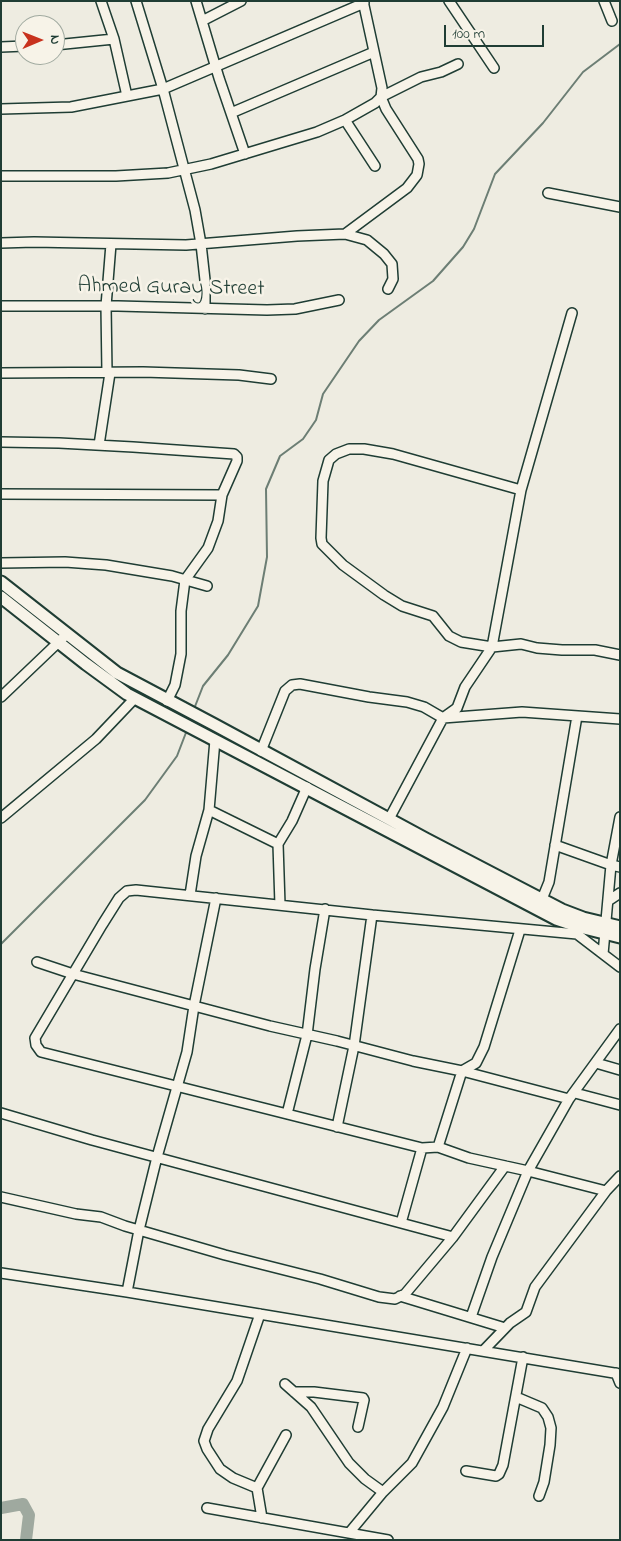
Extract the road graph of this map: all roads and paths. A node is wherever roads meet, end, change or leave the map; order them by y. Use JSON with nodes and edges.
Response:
{"nodes":[{"id":1,"x":101,"y":1,"type":"edge"},
{"id":2,"x":136,"y":1,"type":"edge"},
{"id":3,"x":196,"y":1,"type":"edge"},
{"id":4,"x":241,"y":1,"type":"edge"},
{"id":5,"x":449,"y":1,"type":"edge"},
{"id":6,"x":604,"y":1,"type":"edge"},
{"id":7,"x":363,"y":2,"type":"edge"},
{"id":8,"x":202,"y":21,"type":"junction"},
{"id":9,"x":612,"y":21,"type":"dead end"},
{"id":10,"x":114,"y":39,"type":"junction"},
{"id":11,"x":65,"y":44,"type":"edge"},
{"id":12,"x":15,"y":46,"type":"edge"},
{"id":13,"x":1,"y":47,"type":"edge"},
{"id":14,"x":374,"y":52,"type":"junction"},
{"id":15,"x":458,"y":64,"type":"dead end"},
{"id":16,"x":215,"y":66,"type":"junction"},
{"id":17,"x":494,"y":68,"type":"dead end"},
{"id":18,"x":163,"y":89,"type":"junction"},
{"id":19,"x":127,"y":96,"type":"junction"},
{"id":20,"x":381,"y":97,"type":"junction"},
{"id":21,"x":1,"y":109,"type":"edge"},
{"id":22,"x":231,"y":113,"type":"junction"},
{"id":23,"x":345,"y":120,"type":"junction"},
{"id":24,"x":245,"y":154,"type":"junction"},
{"id":25,"x":375,"y":166,"type":"dead end"},
{"id":26,"x":185,"y":170,"type":"junction"},
{"id":27,"x":1,"y":176,"type":"edge"},
{"id":28,"x":548,"y":193,"type":"dead end"},
{"id":29,"x":620,"y":207,"type":"edge"},
{"id":30,"x":345,"y":234,"type":"junction"},
{"id":31,"x":1,"y":243,"type":"edge"},
{"id":32,"x":111,"y":244,"type":"junction"},
{"id":33,"x":201,"y":244,"type":"junction"},
{"id":34,"x":388,"y":289,"type":"dead end"},
{"id":35,"x":339,"y":300,"type":"dead end"},
{"id":36,"x":1,"y":306,"type":"edge"},
{"id":37,"x":106,"y":306,"type":"junction"},
{"id":38,"x":204,"y":309,"type":"junction"},
{"id":39,"x":572,"y":313,"type":"dead end"},
{"id":40,"x":1,"y":373,"type":"edge"},
{"id":41,"x":108,"y":373,"type":"junction"},
{"id":42,"x":271,"y":379,"type":"dead end"},
{"id":43,"x":1,"y":442,"type":"edge"},
{"id":44,"x":100,"y":445,"type":"junction"},
{"id":45,"x":521,"y":490,"type":"junction"},
{"id":46,"x":1,"y":494,"type":"edge"},
{"id":47,"x":222,"y":495,"type":"junction"},
{"id":48,"x":1,"y":563,"type":"edge"},
{"id":49,"x":185,"y":580,"type":"junction"},
{"id":50,"x":1,"y":582,"type":"edge"},
{"id":51,"x":207,"y":586,"type":"dead end"},
{"id":52,"x":1,"y":597,"type":"edge"},
{"id":53,"x":63,"y":638,"type":"junction"},
{"id":54,"x":492,"y":647,"type":"junction"},
{"id":55,"x":620,"y":655,"type":"edge"},
{"id":56,"x":1,"y":697,"type":"edge"},
{"id":57,"x":135,"y":698,"type":"junction"},
{"id":58,"x":171,"y":702,"type":"junction"},
{"id":59,"x":577,"y":716,"type":"junction"},
{"id":60,"x":443,"y":718,"type":"junction"},
{"id":61,"x":620,"y":719,"type":"edge"},
{"id":62,"x":214,"y":739,"type":"junction"},
{"id":63,"x":261,"y":751,"type":"junction"},
{"id":64,"x":307,"y":787,"type":"junction"},
{"id":65,"x":209,"y":810,"type":"junction"},
{"id":66,"x":620,"y":817,"type":"edge"},
{"id":67,"x":1,"y":818,"type":"edge"},
{"id":68,"x":389,"y":820,"type":"junction"},
{"id":69,"x":278,"y":844,"type":"junction"},
{"id":70,"x":555,"y":845,"type":"junction"},
{"id":71,"x":616,"y":866,"type":"edge"},
{"id":72,"x":620,"y":893,"type":"edge"},
{"id":73,"x":190,"y":896,"type":"junction"},
{"id":74,"x":216,"y":898,"type":"junction"},
{"id":75,"x":608,"y":900,"type":"junction"},
{"id":76,"x":540,"y":904,"type":"junction"},
{"id":77,"x":280,"y":905,"type":"junction"},
{"id":78,"x":325,"y":909,"type":"junction"},
{"id":79,"x":372,"y":915,"type":"junction"},
{"id":80,"x":556,"y":919,"type":"junction"},
{"id":81,"x":620,"y":927,"type":"edge"},
{"id":82,"x":605,"y":929,"type":"junction"},
{"id":83,"x":520,"y":930,"type":"junction"},
{"id":84,"x":577,"y":934,"type":"junction"},
{"id":85,"x":620,"y":937,"type":"edge"},
{"id":86,"x":603,"y":954,"type":"junction"},
{"id":87,"x":37,"y":962,"type":"dead end"},
{"id":88,"x":620,"y":967,"type":"edge"},
{"id":89,"x":73,"y":974,"type":"junction"},
{"id":90,"x":194,"y":1006,"type":"junction"},
{"id":91,"x":620,"y":1029,"type":"edge"},
{"id":92,"x":307,"y":1035,"type":"junction"},
{"id":93,"x":354,"y":1046,"type":"junction"},
{"id":94,"x":596,"y":1063,"type":"junction"},
{"id":95,"x":620,"y":1070,"type":"edge"},
{"id":96,"x":462,"y":1071,"type":"junction"},
{"id":97,"x":178,"y":1086,"type":"junction"},
{"id":98,"x":572,"y":1096,"type":"junction"},
{"id":99,"x":620,"y":1105,"type":"edge"},
{"id":100,"x":1,"y":1113,"type":"edge"},
{"id":101,"x":287,"y":1114,"type":"junction"},
{"id":102,"x":337,"y":1127,"type":"junction"},
{"id":103,"x":438,"y":1147,"type":"junction"},
{"id":104,"x":422,"y":1148,"type":"junction"},
{"id":105,"x":157,"y":1157,"type":"junction"},
{"id":106,"x":506,"y":1166,"type":"junction"},
{"id":107,"x":528,"y":1171,"type":"junction"},
{"id":108,"x":620,"y":1176,"type":"edge"},
{"id":109,"x":606,"y":1191,"type":"junction"},
{"id":110,"x":1,"y":1197,"type":"edge"},
{"id":111,"x":401,"y":1223,"type":"junction"},
{"id":112,"x":139,"y":1230,"type":"junction"},
{"id":113,"x":453,"y":1237,"type":"junction"},
{"id":114,"x":1,"y":1273,"type":"edge"},
{"id":115,"x":127,"y":1292,"type":"junction"},
{"id":116,"x":400,"y":1296,"type":"junction"},
{"id":117,"x":260,"y":1314,"type":"junction"},
{"id":118,"x":471,"y":1317,"type":"junction"},
{"id":119,"x":504,"y":1328,"type":"junction"},
{"id":120,"x":467,"y":1348,"type":"junction"},
{"id":121,"x":483,"y":1351,"type":"junction"},
{"id":122,"x":523,"y":1357,"type":"junction"},
{"id":123,"x":618,"y":1373,"type":"edge"},
{"id":124,"x":620,"y":1383,"type":"edge"},
{"id":125,"x":285,"y":1384,"type":"dead end"},
{"id":126,"x":294,"y":1392,"type":"junction"},
{"id":127,"x":516,"y":1397,"type":"junction"},
{"id":128,"x":358,"y":1427,"type":"dead end"},
{"id":129,"x":286,"y":1435,"type":"dead end"},
{"id":130,"x":466,"y":1471,"type":"dead end"},
{"id":131,"x":257,"y":1488,"type":"junction"},
{"id":132,"x":383,"y":1492,"type":"junction"},
{"id":133,"x":539,"y":1496,"type":"dead end"},
{"id":134,"x":207,"y":1508,"type":"dead end"},
{"id":135,"x":262,"y":1518,"type":"junction"},
{"id":136,"x":349,"y":1533,"type":"junction"},
{"id":137,"x":388,"y":1540,"type":"edge"}],
"edges":[{"from":1,"to":10,"type":"street"},
{"from":2,"to":18,"type":"street"},
{"from":3,"to":8,"type":"street"},
{"from":4,"to":8,"type":"street"},
{"from":5,"to":17,"type":"street"},
{"from":6,"to":9,"type":"street"},
{"from":7,"to":14,"type":"street"},
{"from":7,"to":16,"type":"street"},
{"from":8,"to":16,"type":"street"},
{"from":10,"to":11,"type":"street"},
{"from":10,"to":19,"type":"street"},
{"from":12,"to":13,"type":"street"},
{"from":14,"to":20,"type":"street"},
{"from":14,"to":22,"type":"street"},
{"from":15,"to":20,"type":"street"},
{"from":16,"to":18,"type":"street"},
{"from":16,"to":22,"type":"street"},
{"from":18,"to":19,"type":"street"},
{"from":18,"to":26,"type":"street"},
{"from":19,"to":21,"type":"street"},
{"from":20,"to":23,"type":"street"},
{"from":20,"to":30,"type":"street"},
{"from":22,"to":24,"type":"street"},
{"from":23,"to":24,"type":"street"},
{"from":23,"to":25,"type":"street"},
{"from":24,"to":26,"type":"street"},
{"from":26,"to":27,"type":"street"},
{"from":26,"to":33,"type":"street"},
{"from":28,"to":29,"type":"street"},
{"from":30,"to":33,"type":"street"},
{"from":30,"to":34,"type":"street"},
{"from":31,"to":32,"type":"street"},
{"from":32,"to":33,"type":"street"},
{"from":32,"to":37,"type":"street"},
{"from":33,"to":38,"type":"street"},
{"from":35,"to":38,"type":"street","name":"Ahmed Guray Street"},
{"from":36,"to":37,"type":"street","name":"Ahmed Guray Street"},
{"from":37,"to":38,"type":"street","name":"Ahmed Guray Street"},
{"from":37,"to":41,"type":"street"},
{"from":39,"to":45,"type":"street"},
{"from":40,"to":41,"type":"street"},
{"from":41,"to":42,"type":"street"},
{"from":41,"to":44,"type":"street"},
{"from":43,"to":44,"type":"street"},
{"from":44,"to":47,"type":"street"},
{"from":45,"to":54,"type":"street"},
{"from":45,"to":54,"type":"street"},
{"from":46,"to":47,"type":"street"},
{"from":47,"to":49,"type":"street"},
{"from":48,"to":49,"type":"street"},
{"from":49,"to":51,"type":"street"},
{"from":49,"to":58,"type":"street"},
{"from":50,"to":53,"type":"main road"},
{"from":52,"to":53,"type":"main road"},
{"from":53,"to":56,"type":"street"},
{"from":53,"to":57,"type":"main road"},
{"from":53,"to":58,"type":"main road"},
{"from":54,"to":55,"type":"street"},
{"from":54,"to":60,"type":"street"},
{"from":57,"to":62,"type":"main road"},
{"from":57,"to":67,"type":"street"},
{"from":58,"to":63,"type":"main road"},
{"from":59,"to":60,"type":"street"},
{"from":59,"to":61,"type":"street"},
{"from":59,"to":70,"type":"street"},
{"from":60,"to":63,"type":"street"},
{"from":60,"to":68,"type":"street"},
{"from":62,"to":64,"type":"main road"},
{"from":62,"to":65,"type":"street"},
{"from":63,"to":68,"type":"main road"},
{"from":64,"to":69,"type":"street"},
{"from":64,"to":76,"type":"main road"},
{"from":65,"to":69,"type":"street"},
{"from":65,"to":73,"type":"street"},
{"from":66,"to":71,"type":"street"},
{"from":68,"to":76,"type":"main road"},
{"from":69,"to":77,"type":"street"},
{"from":70,"to":71,"type":"street"},
{"from":70,"to":76,"type":"street"},
{"from":71,"to":75,"type":"street"},
{"from":72,"to":75,"type":"street"},
{"from":73,"to":74,"type":"street"},
{"from":73,"to":89,"type":"street"},
{"from":74,"to":77,"type":"street"},
{"from":74,"to":90,"type":"street"},
{"from":75,"to":82,"type":"street"},
{"from":76,"to":80,"type":"main road"},
{"from":76,"to":82,"type":"main road"},
{"from":77,"to":78,"type":"street"},
{"from":78,"to":79,"type":"street"},
{"from":78,"to":92,"type":"street"},
{"from":79,"to":83,"type":"street"},
{"from":79,"to":93,"type":"street"},
{"from":80,"to":82,"type":"main road"},
{"from":80,"to":84,"type":"street"},
{"from":81,"to":82,"type":"main road"},
{"from":82,"to":85,"type":"main road"},
{"from":82,"to":86,"type":"street"},
{"from":83,"to":84,"type":"street"},
{"from":83,"to":96,"type":"street"},
{"from":84,"to":86,"type":"street"},
{"from":86,"to":88,"type":"street"},
{"from":87,"to":89,"type":"street"},
{"from":89,"to":90,"type":"street"},
{"from":89,"to":97,"type":"street"},
{"from":90,"to":92,"type":"street"},
{"from":90,"to":97,"type":"street"},
{"from":91,"to":94,"type":"street"},
{"from":92,"to":93,"type":"street"},
{"from":92,"to":101,"type":"street"},
{"from":93,"to":96,"type":"street"},
{"from":93,"to":102,"type":"street"},
{"from":94,"to":95,"type":"street"},
{"from":94,"to":98,"type":"street"},
{"from":96,"to":98,"type":"street"},
{"from":96,"to":103,"type":"street"},
{"from":97,"to":101,"type":"street"},
{"from":97,"to":105,"type":"street"},
{"from":98,"to":99,"type":"street"},
{"from":98,"to":107,"type":"street"},
{"from":100,"to":105,"type":"street"},
{"from":101,"to":102,"type":"street"},
{"from":102,"to":104,"type":"street"},
{"from":103,"to":104,"type":"street"},
{"from":103,"to":106,"type":"street"},
{"from":104,"to":111,"type":"street"},
{"from":105,"to":111,"type":"street"},
{"from":105,"to":112,"type":"street"},
{"from":106,"to":107,"type":"street"},
{"from":106,"to":113,"type":"street"},
{"from":107,"to":109,"type":"street"},
{"from":107,"to":118,"type":"street"},
{"from":108,"to":109,"type":"street"},
{"from":109,"to":119,"type":"street"},
{"from":110,"to":112,"type":"street"},
{"from":111,"to":113,"type":"street"},
{"from":112,"to":115,"type":"street"},
{"from":112,"to":116,"type":"street"},
{"from":113,"to":116,"type":"street"},
{"from":114,"to":115,"type":"street"},
{"from":115,"to":117,"type":"street"},
{"from":116,"to":118,"type":"street"},
{"from":117,"to":120,"type":"street"},
{"from":117,"to":131,"type":"street"},
{"from":118,"to":119,"type":"street"},
{"from":119,"to":121,"type":"street"},
{"from":120,"to":121,"type":"street"},
{"from":120,"to":132,"type":"street"},
{"from":121,"to":122,"type":"street"},
{"from":122,"to":123,"type":"street"},
{"from":122,"to":127,"type":"street"},
{"from":123,"to":124,"type":"street"},
{"from":125,"to":126,"type":"street"},
{"from":126,"to":128,"type":"street"},
{"from":126,"to":132,"type":"street"},
{"from":127,"to":130,"type":"street"},
{"from":127,"to":133,"type":"street"},
{"from":129,"to":131,"type":"street"},
{"from":131,"to":135,"type":"street"},
{"from":132,"to":136,"type":"street"},
{"from":134,"to":135,"type":"street"},
{"from":135,"to":136,"type":"street"},
{"from":136,"to":137,"type":"street"}]}
